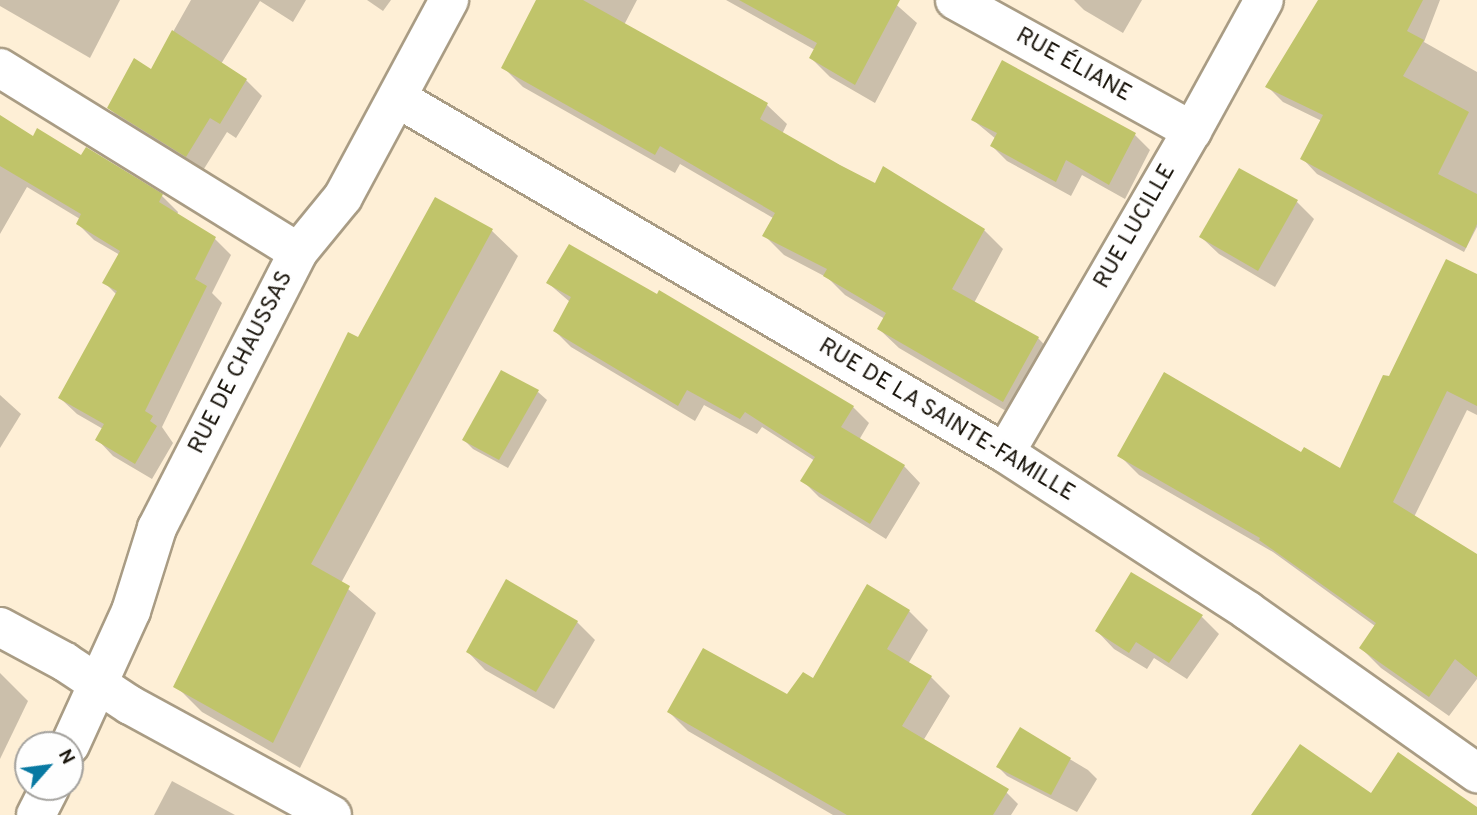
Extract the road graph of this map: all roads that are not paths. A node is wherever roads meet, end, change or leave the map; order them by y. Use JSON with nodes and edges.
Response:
{"nodes":[{"id":1,"x":449,"y":0,"type":"edge"},
{"id":2,"x":955,"y":0,"type":"edge"},
{"id":3,"x":1264,"y":0,"type":"edge"},
{"id":4,"x":0,"y":68,"type":"edge"},
{"id":5,"x":397,"y":98,"type":"junction"},
{"id":6,"x":1192,"y":131,"type":"junction"},
{"id":7,"x":298,"y":253,"type":"junction"},
{"id":8,"x":1005,"y":453,"type":"junction"},
{"id":9,"x":0,"y":627,"type":"edge"},
{"id":10,"x":99,"y":684,"type":"junction"},
{"id":11,"x":77,"y":731,"type":"edge"},
{"id":12,"x":1477,"y":773,"type":"edge"},
{"id":13,"x":332,"y":815,"type":"edge"}],
"edges":[{"from":1,"to":5,"type":"street","name":"RUE DE CHAUSSAS"},
{"from":2,"to":6,"type":"street","name":"RUE ÉLIANE"},
{"from":3,"to":6,"type":"street","name":"RUE LUCILLE"},
{"from":4,"to":7,"type":"street"},
{"from":5,"to":7,"type":"street","name":"RUE DE CHAUSSAS"},
{"from":5,"to":8,"type":"street","name":"RUE DE LA SAINTE-FAMILLE"},
{"from":6,"to":8,"type":"street","name":"RUE LUCILLE"},
{"from":7,"to":10,"type":"street","name":"RUE DE CHAUSSAS"},
{"from":8,"to":12,"type":"street","name":"RUE DE LA SAINTE-FAMILLE"},
{"from":9,"to":10,"type":"street"},
{"from":10,"to":11,"type":"street","name":"RUE DE CHAUSSAS"},
{"from":10,"to":13,"type":"street"}]}
